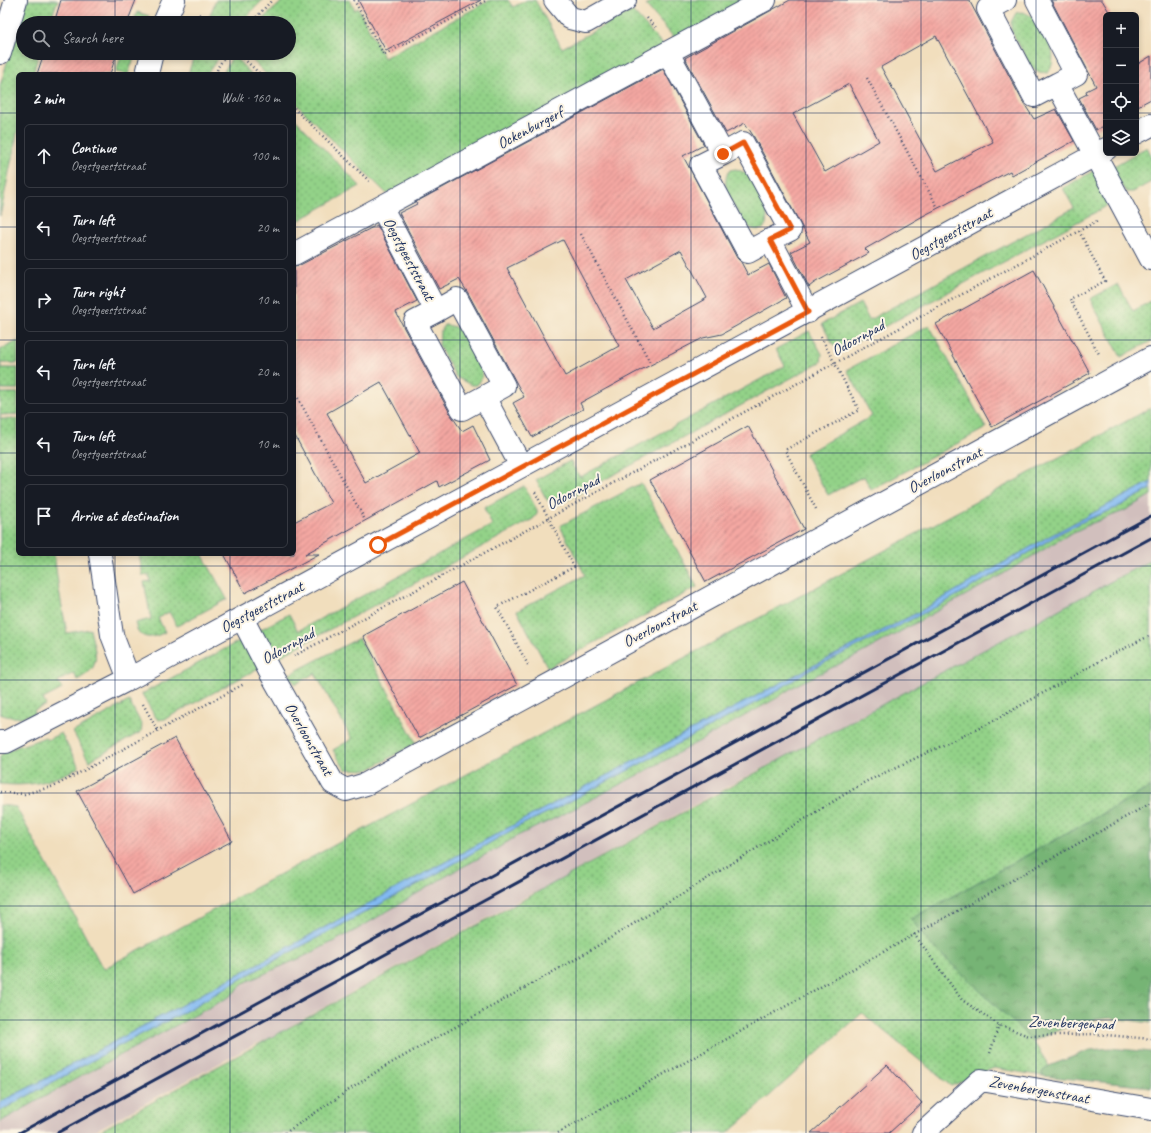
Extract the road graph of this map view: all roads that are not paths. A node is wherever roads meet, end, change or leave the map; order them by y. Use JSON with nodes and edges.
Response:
{"nodes":[{"id":1,"x":16,"y":0,"type":"edge"},
{"id":2,"x":174,"y":0,"type":"edge"},
{"id":3,"x":555,"y":0,"type":"edge"},
{"id":4,"x":625,"y":0,"type":"edge"},
{"id":5,"x":765,"y":0,"type":"edge"},
{"id":6,"x":1005,"y":0,"type":"edge"},
{"id":7,"x":1037,"y":0,"type":"edge"},
{"id":8,"x":167,"y":16,"type":"edge"},
{"id":9,"x":671,"y":51,"type":"junction"},
{"id":10,"x":0,"y":53,"type":"edge"},
{"id":11,"x":150,"y":60,"type":"edge"},
{"id":12,"x":147,"y":72,"type":"edge"},
{"id":13,"x":1056,"y":84,"type":"junction"},
{"id":14,"x":1151,"y":125,"type":"edge"},
{"id":15,"x":1139,"y":131,"type":"edge"},
{"id":16,"x":1100,"y":153,"type":"edge"},
{"id":17,"x":723,"y":154,"type":"junction"},
{"id":18,"x":386,"y":205,"type":"junction"},
{"id":19,"x":770,"y":240,"type":"junction"},
{"id":20,"x":296,"y":253,"type":"edge"},
{"id":21,"x":1151,"y":259,"type":"edge"},
{"id":22,"x":436,"y":311,"type":"junction"},
{"id":23,"x":808,"y":312,"type":"junction"},
{"id":24,"x":1151,"y":358,"type":"edge"},
{"id":25,"x":484,"y":397,"type":"junction"},
{"id":26,"x":521,"y":466,"type":"junction"},
{"id":27,"x":100,"y":556,"type":"edge"},
{"id":28,"x":242,"y":618,"type":"junction"},
{"id":29,"x":129,"y":678,"type":"junction"},
{"id":30,"x":0,"y":742,"type":"edge"},
{"id":31,"x":1151,"y":1109,"type":"edge"},
{"id":32,"x":923,"y":1133,"type":"edge"}],
"edges":[{"from":1,"to":10,"type":"street"},
{"from":2,"to":8,"type":"street"},
{"from":3,"to":4,"type":"street"},
{"from":5,"to":9,"type":"street","name":"Ockenburgerf"},
{"from":6,"to":13,"type":"street"},
{"from":7,"to":13,"type":"street"},
{"from":9,"to":17,"type":"street"},
{"from":9,"to":18,"type":"street","name":"Ockenburgerf"},
{"from":11,"to":12,"type":"street"},
{"from":13,"to":16,"type":"street"},
{"from":14,"to":15,"type":"street"},
{"from":16,"to":21,"type":"street"},
{"from":16,"to":23,"type":"street","name":"Oegstgeeststraat"},
{"from":17,"to":19,"type":"street"},
{"from":17,"to":19,"type":"street"},
{"from":18,"to":20,"type":"street","name":"Ockenburgerf"},
{"from":18,"to":22,"type":"street","name":"Oegstgeeststraat"},
{"from":19,"to":23,"type":"street"},
{"from":22,"to":25,"type":"street","name":"Oegstgeeststraat"},
{"from":22,"to":25,"type":"street","name":"Oegstgeeststraat"},
{"from":23,"to":26,"type":"street","name":"Oegstgeeststraat"},
{"from":24,"to":28,"type":"street","name":"Overloonstraat"},
{"from":25,"to":26,"type":"street"},
{"from":26,"to":28,"type":"street","name":"Oegstgeeststraat"},
{"from":27,"to":29,"type":"street"},
{"from":28,"to":29,"type":"street","name":"Oegstgeeststraat"},
{"from":29,"to":30,"type":"street","name":"Oegstgeeststraat"},
{"from":31,"to":32,"type":"street","name":"Zevenbergenstraat"}]}
